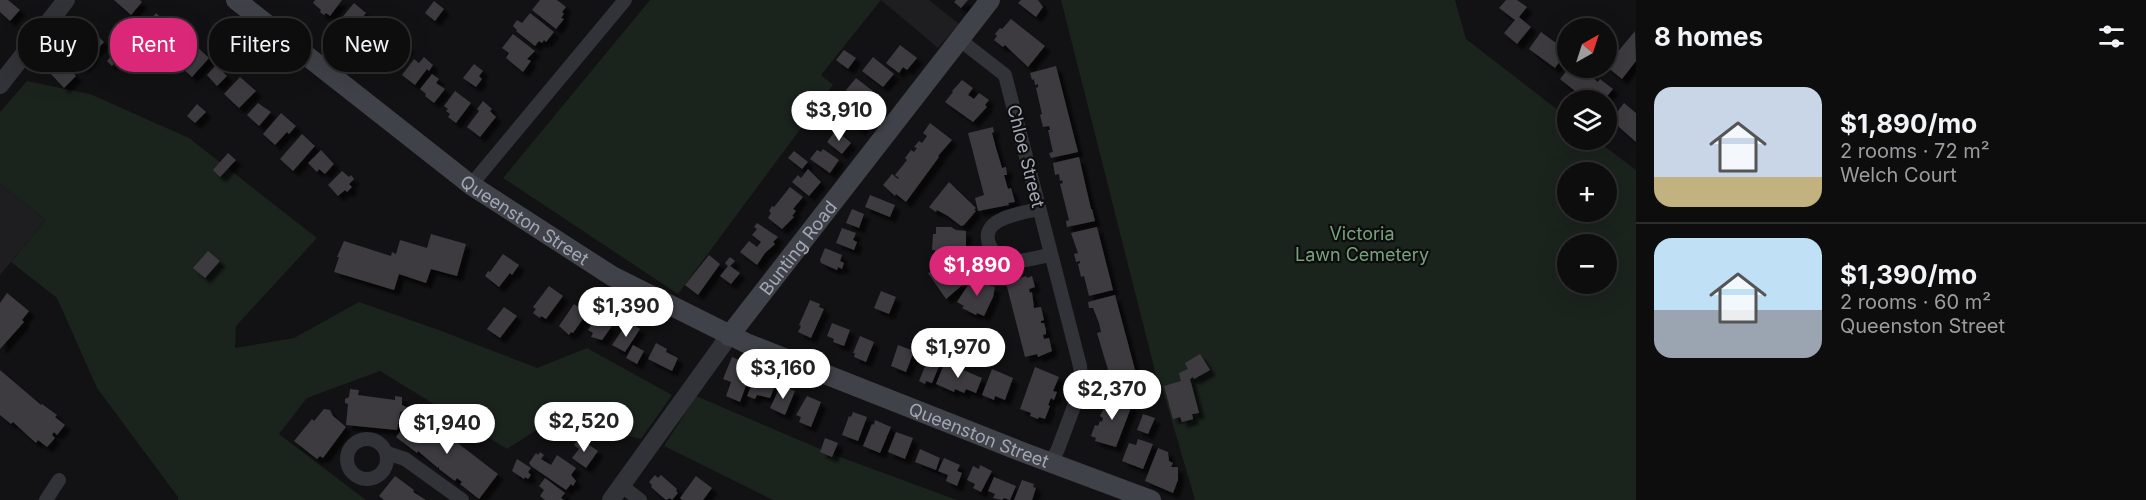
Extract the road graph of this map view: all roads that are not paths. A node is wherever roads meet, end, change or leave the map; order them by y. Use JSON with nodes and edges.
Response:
{"nodes":[{"id":1,"x":66,"y":0,"type":"edge"},
{"id":2,"x":236,"y":0,"type":"edge"},
{"id":3,"x":625,"y":0,"type":"edge"},
{"id":4,"x":990,"y":0,"type":"edge"},
{"id":5,"x":960,"y":40,"type":"junction"},
{"id":6,"x":0,"y":85,"type":"edge"},
{"id":7,"x":471,"y":185,"type":"junction"},
{"id":8,"x":1039,"y":209,"type":"junction"},
{"id":9,"x":1050,"y":255,"type":"junction"},
{"id":10,"x":729,"y":336,"type":"junction"},
{"id":11,"x":387,"y":453,"type":"dead end"},
{"id":12,"x":1051,"y":463,"type":"junction"},
{"id":13,"x":59,"y":480,"type":"dead end"},
{"id":14,"x":616,"y":493,"type":"edge"},
{"id":15,"x":46,"y":500,"type":"edge"},
{"id":16,"x":462,"y":500,"type":"edge"},
{"id":17,"x":640,"y":500,"type":"edge"},
{"id":18,"x":1151,"y":500,"type":"edge"}],
"edges":[{"from":1,"to":6,"type":"street"},
{"from":2,"to":7,"type":"main road","name":"Queenston Street"},
{"from":3,"to":7,"type":"street"},
{"from":4,"to":5,"type":"main road","name":"Bunting Road"},
{"from":5,"to":8,"type":"street","name":"Chloe Street"},
{"from":5,"to":10,"type":"main road","name":"Bunting Road"},
{"from":7,"to":10,"type":"main road","name":"Queenston Street"},
{"from":8,"to":9,"type":"street","name":"Chloe Street"},
{"from":8,"to":9,"type":"street"},
{"from":9,"to":12,"type":"street","name":"Chloe Street"},
{"from":10,"to":12,"type":"main road","name":"Queenston Street"},
{"from":10,"to":14,"type":"street","name":"Bunting Road"},
{"from":11,"to":16,"type":"street"},
{"from":12,"to":18,"type":"main road","name":"Queenston Street"},
{"from":13,"to":15,"type":"street"},
{"from":14,"to":17,"type":"street"}]}
